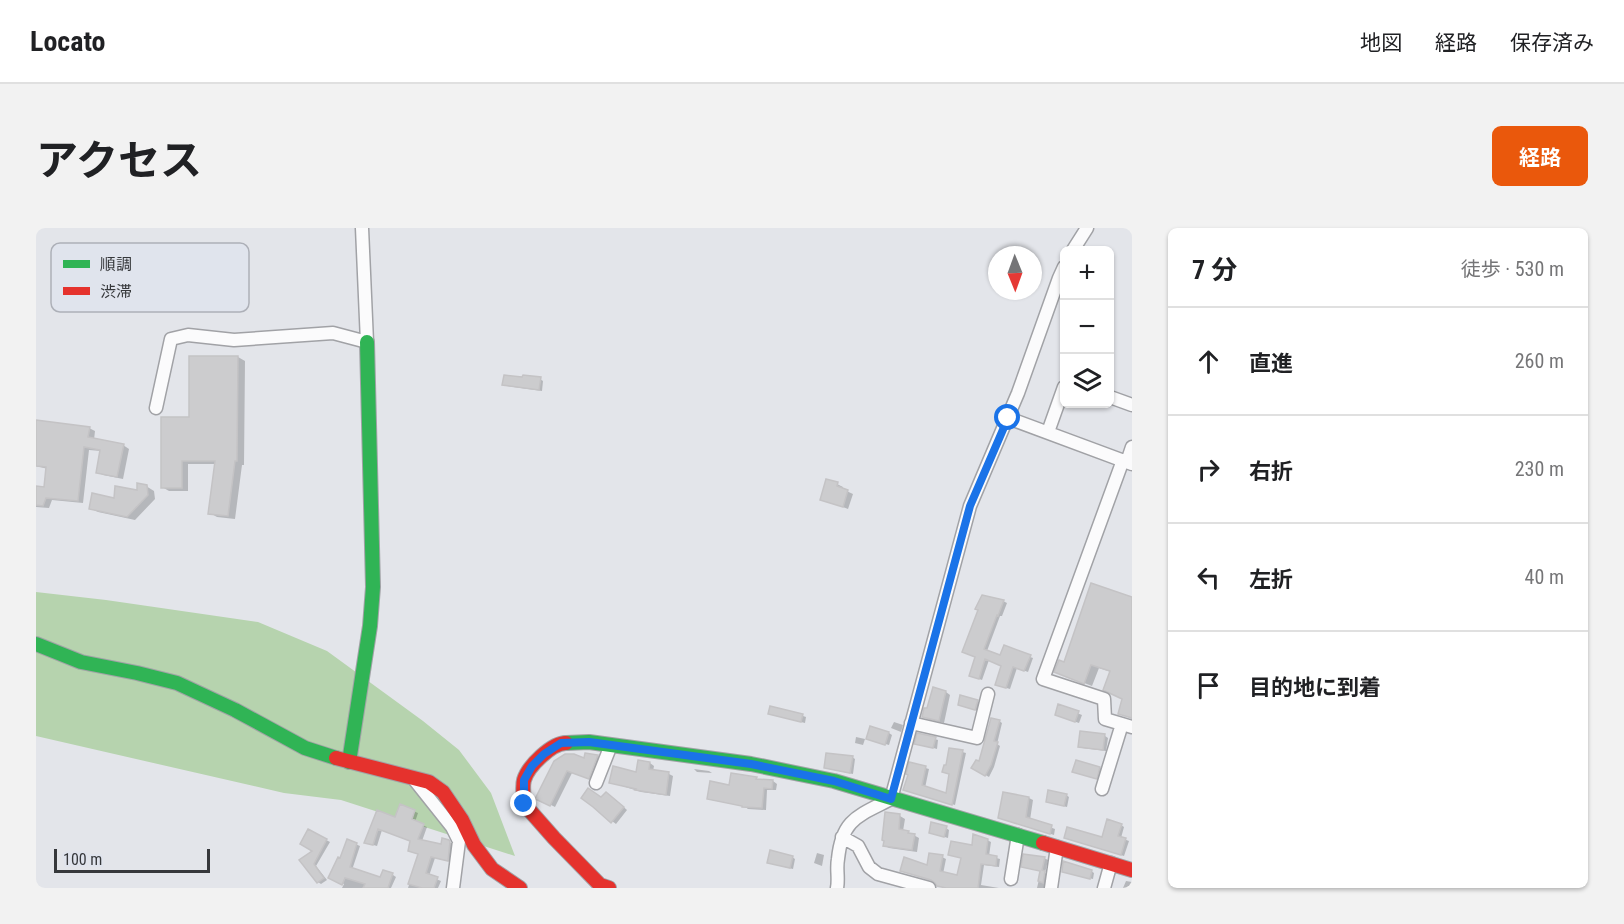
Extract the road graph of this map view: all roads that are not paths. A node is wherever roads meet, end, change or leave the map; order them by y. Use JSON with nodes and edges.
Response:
{"nodes":[{"id":1,"x":362,"y":228,"type":"edge"},
{"id":2,"x":1087,"y":228,"type":"edge"},
{"id":3,"x":1076,"y":246,"type":"edge"},
{"id":4,"x":1060,"y":276,"type":"edge"},
{"id":5,"x":368,"y":342,"type":"junction"},
{"id":6,"x":1114,"y":398,"type":"edge"},
{"id":7,"x":1060,"y":400,"type":"edge"},
{"id":8,"x":1132,"y":405,"type":"edge"},
{"id":9,"x":156,"y":408,"type":"dead end"},
{"id":10,"x":1008,"y":418,"type":"junction"},
{"id":11,"x":1048,"y":432,"type":"junction"},
{"id":12,"x":1132,"y":447,"type":"edge"},
{"id":13,"x":1127,"y":462,"type":"edge"},
{"id":14,"x":36,"y":644,"type":"edge"},
{"id":15,"x":988,"y":694,"type":"dead end"},
{"id":16,"x":911,"y":723,"type":"junction"},
{"id":17,"x":1127,"y":725,"type":"edge"},
{"id":18,"x":611,"y":745,"type":"junction"},
{"id":19,"x":349,"y":762,"type":"junction"},
{"id":20,"x":413,"y":778,"type":"junction"},
{"id":21,"x":596,"y":783,"type":"dead end"},
{"id":22,"x":1102,"y":789,"type":"dead end"},
{"id":23,"x":891,"y":799,"type":"junction"},
{"id":24,"x":1018,"y":835,"type":"junction"},
{"id":25,"x":842,"y":837,"type":"junction"},
{"id":26,"x":1057,"y":847,"type":"junction"},
{"id":27,"x":1111,"y":863,"type":"junction"},
{"id":28,"x":1131,"y":866,"type":"edge"},
{"id":29,"x":1011,"y":879,"type":"dead end"},
{"id":30,"x":453,"y":888,"type":"edge"},
{"id":31,"x":520,"y":888,"type":"edge"},
{"id":32,"x":609,"y":888,"type":"edge"},
{"id":33,"x":837,"y":888,"type":"edge"},
{"id":34,"x":929,"y":888,"type":"edge"},
{"id":35,"x":1051,"y":888,"type":"edge"},
{"id":36,"x":1104,"y":888,"type":"edge"}],
"edges":[{"from":1,"to":5,"type":"street"},
{"from":2,"to":3,"type":"street"},
{"from":4,"to":10,"type":"street"},
{"from":5,"to":9,"type":"street"},
{"from":5,"to":19,"type":"street"},
{"from":6,"to":8,"type":"street"},
{"from":7,"to":11,"type":"street"},
{"from":10,"to":11,"type":"street"},
{"from":10,"to":16,"type":"street"},
{"from":11,"to":13,"type":"street"},
{"from":12,"to":13,"type":"street"},
{"from":13,"to":17,"type":"street"},
{"from":14,"to":19,"type":"street"},
{"from":15,"to":16,"type":"street"},
{"from":16,"to":23,"type":"street"},
{"from":17,"to":22,"type":"street"},
{"from":18,"to":21,"type":"street"},
{"from":18,"to":23,"type":"street"},
{"from":18,"to":32,"type":"street"},
{"from":19,"to":20,"type":"street"},
{"from":20,"to":30,"type":"street"},
{"from":20,"to":31,"type":"street"},
{"from":23,"to":24,"type":"street"},
{"from":23,"to":25,"type":"street"},
{"from":24,"to":26,"type":"street"},
{"from":24,"to":29,"type":"street"},
{"from":25,"to":33,"type":"street"},
{"from":25,"to":34,"type":"street"},
{"from":26,"to":27,"type":"street"},
{"from":26,"to":35,"type":"street"},
{"from":27,"to":28,"type":"street"},
{"from":27,"to":36,"type":"street"}]}
